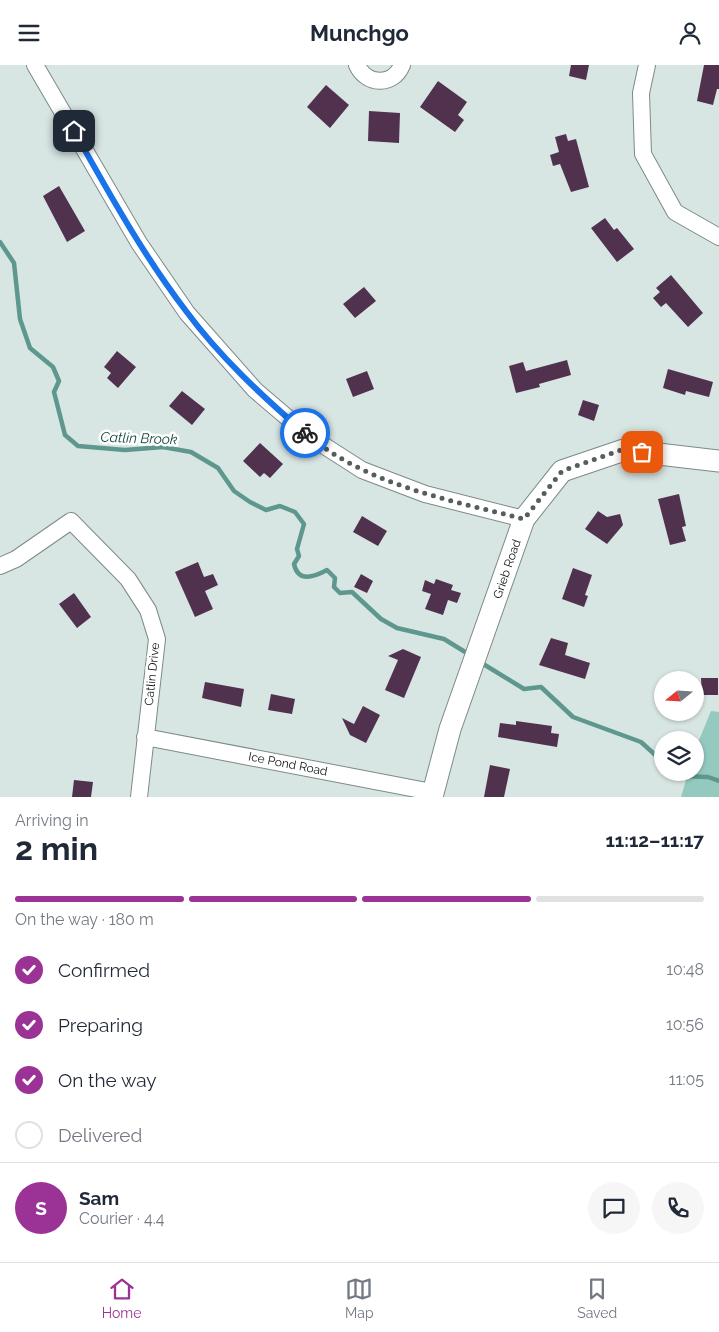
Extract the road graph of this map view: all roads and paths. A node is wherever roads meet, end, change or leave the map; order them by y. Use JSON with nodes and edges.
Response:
{"nodes":[{"id":1,"x":34,"y":65,"type":"edge"},
{"id":2,"x":357,"y":65,"type":"edge"},
{"id":3,"x":402,"y":65,"type":"edge"},
{"id":4,"x":647,"y":65,"type":"edge"},
{"id":5,"x":719,"y":237,"type":"edge"},
{"id":6,"x":719,"y":461,"type":"edge"},
{"id":7,"x":524,"y":519,"type":"junction"},
{"id":8,"x":0,"y":566,"type":"edge"},
{"id":9,"x":145,"y":737,"type":"junction"},
{"id":10,"x":432,"y":794,"type":"edge"},
{"id":11,"x":139,"y":797,"type":"edge"}],
"edges":[{"from":1,"to":7,"type":"street"},
{"from":2,"to":3,"type":"street"},
{"from":4,"to":5,"type":"street"},
{"from":6,"to":7,"type":"main road","name":"Grieb Road"},
{"from":7,"to":10,"type":"main road","name":"Grieb Road"},
{"from":8,"to":9,"type":"street","name":"Catlin Drive"},
{"from":9,"to":10,"type":"street","name":"Ice Pond Road"},
{"from":9,"to":11,"type":"street","name":"Catlin Drive"}]}
